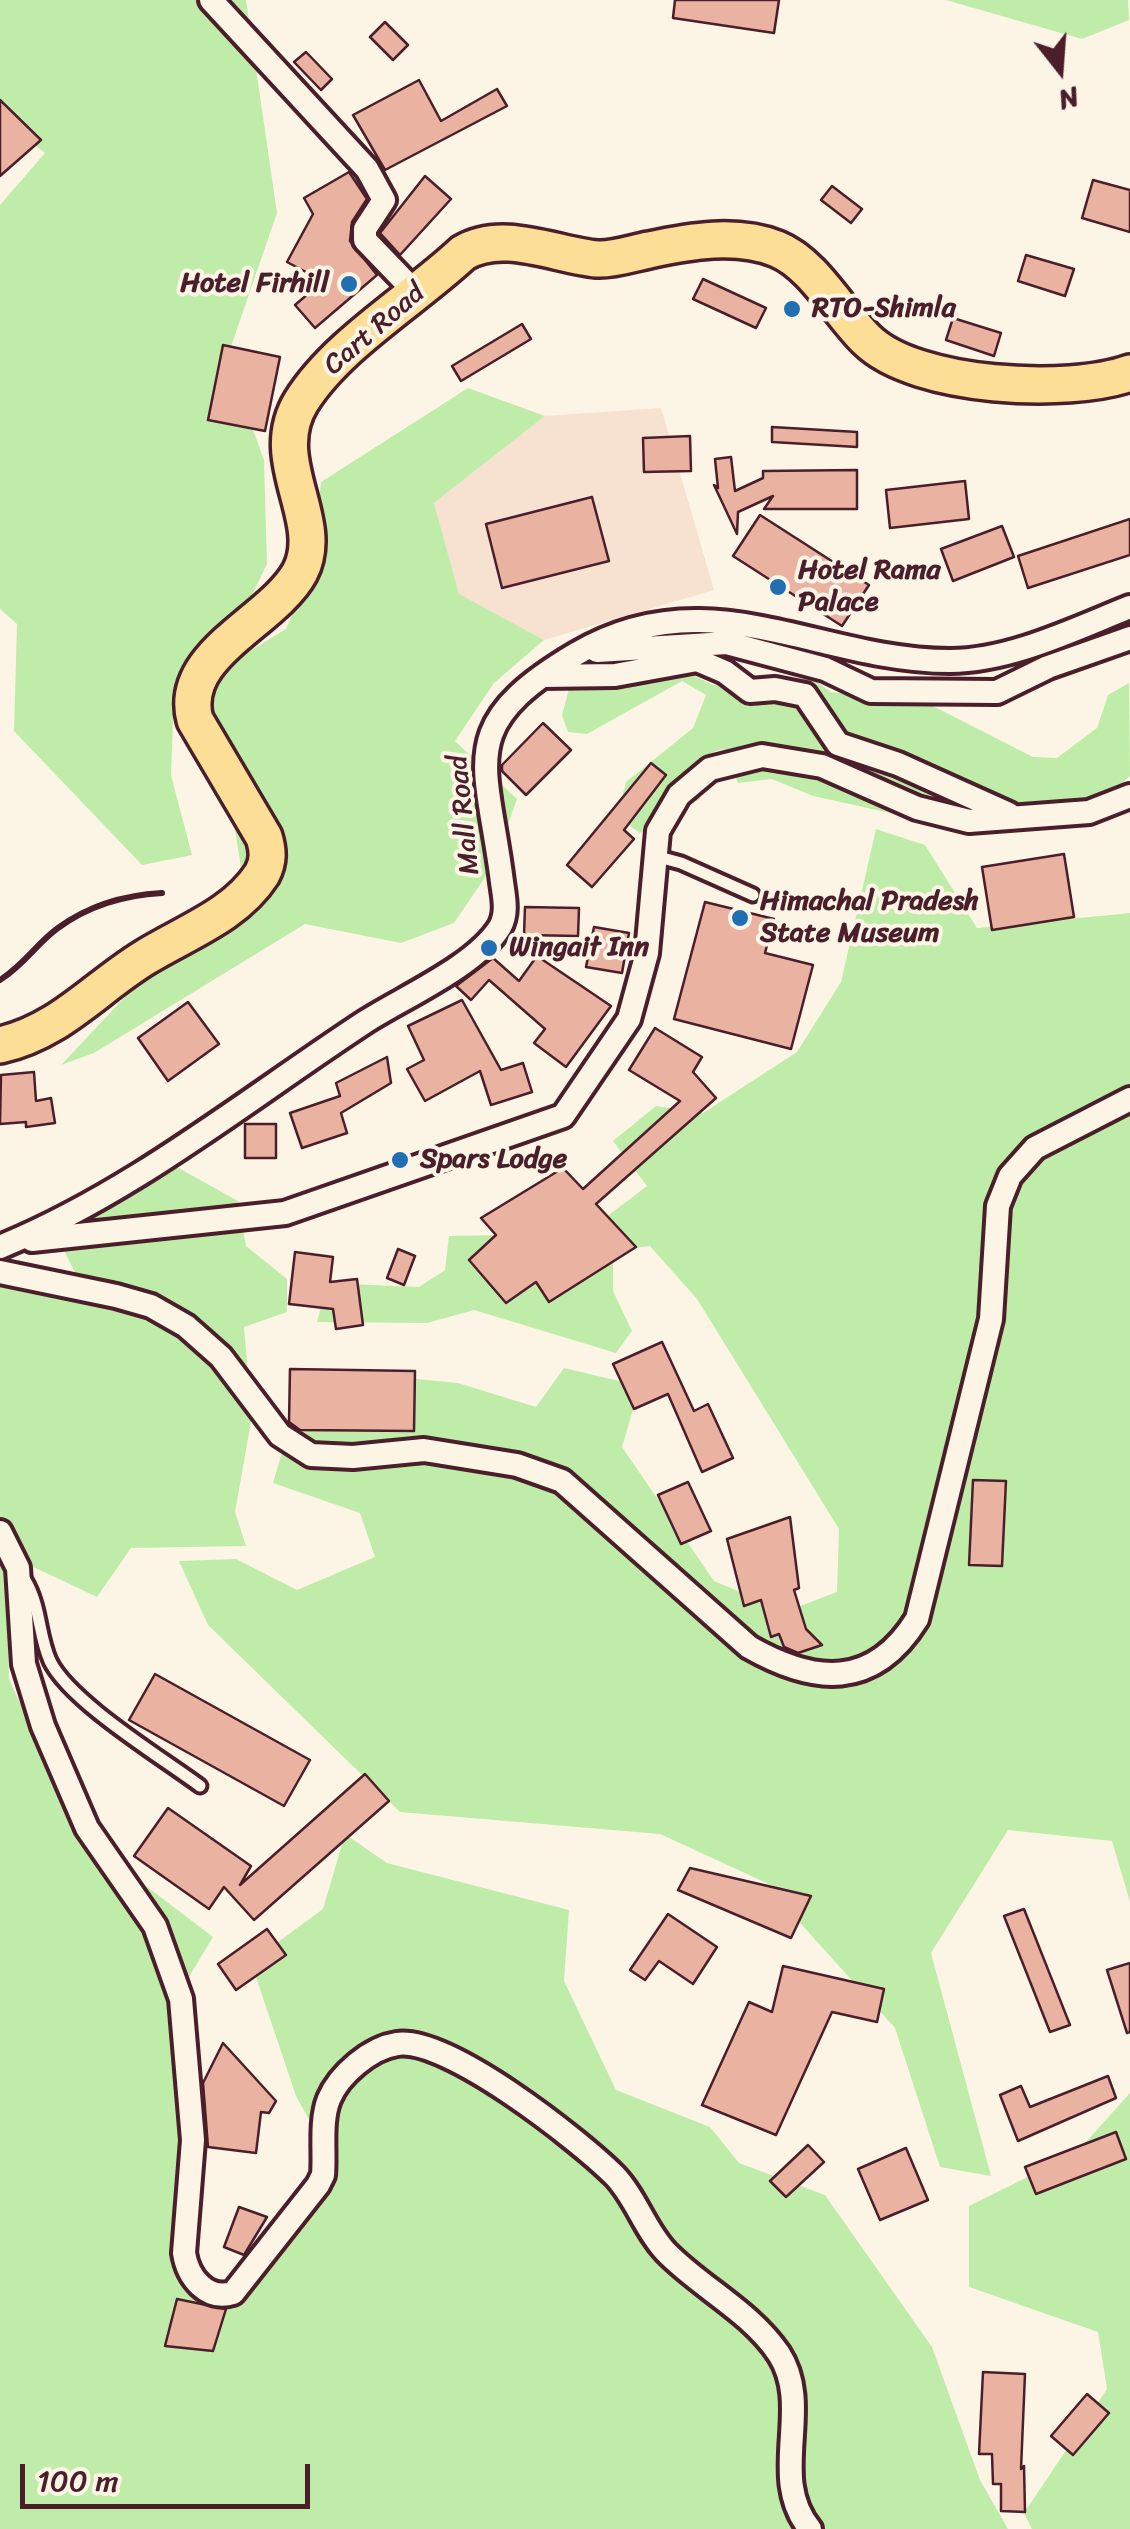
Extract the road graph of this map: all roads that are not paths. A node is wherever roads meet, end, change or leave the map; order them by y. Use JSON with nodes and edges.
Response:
{"nodes":[{"id":1,"x":210,"y":0,"type":"edge"},
{"id":2,"x":417,"y":294,"type":"junction"},
{"id":3,"x":1130,"y":373,"type":"edge"},
{"id":4,"x":1130,"y":607,"type":"edge"},
{"id":5,"x":1130,"y":638,"type":"edge"},
{"id":6,"x":578,"y":652,"type":"junction"},
{"id":7,"x":544,"y":676,"type":"junction"},
{"id":8,"x":1130,"y":796,"type":"edge"},
{"id":9,"x":1022,"y":819,"type":"junction"},
{"id":10,"x":655,"y":856,"type":"junction"},
{"id":11,"x":753,"y":895,"type":"dead end"},
{"id":12,"x":0,"y":1044,"type":"edge"},
{"id":13,"x":1130,"y":1099,"type":"edge"},
{"id":14,"x":5,"y":1245,"type":"edge"},
{"id":15,"x":0,"y":1272,"type":"edge"},
{"id":16,"x":0,"y":1532,"type":"edge"},
{"id":17,"x":18,"y":1568,"type":"junction"},
{"id":18,"x":200,"y":1786,"type":"dead end"},
{"id":19,"x":810,"y":2529,"type":"edge"}],
"edges":[{"from":1,"to":2,"type":"street"},
{"from":2,"to":3,"type":"main road","name":"Cart Road"},
{"from":2,"to":12,"type":"main road","name":"Cart Road"},
{"from":4,"to":6,"type":"street","name":"Mall Road"},
{"from":5,"to":6,"type":"street"},
{"from":6,"to":7,"type":"street","name":"Mall Road"},
{"from":7,"to":9,"type":"street"},
{"from":7,"to":14,"type":"street","name":"Mall Road"},
{"from":8,"to":9,"type":"street"},
{"from":9,"to":10,"type":"street"},
{"from":10,"to":11,"type":"lane"},
{"from":10,"to":14,"type":"street"},
{"from":13,"to":15,"type":"street"},
{"from":16,"to":17,"type":"street"},
{"from":17,"to":18,"type":"lane"},
{"from":17,"to":19,"type":"street"}]}
